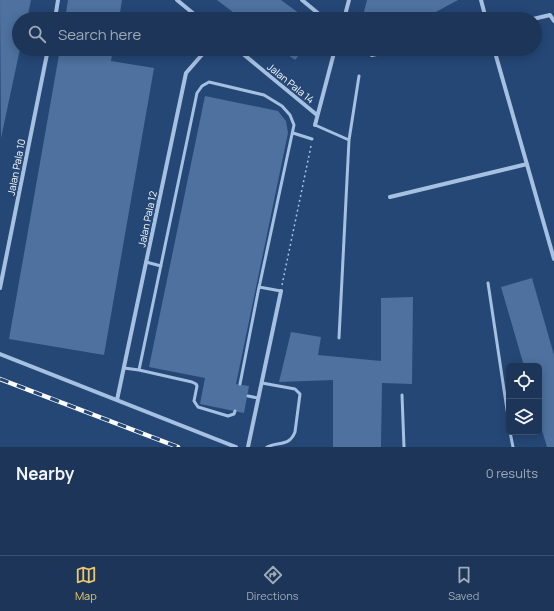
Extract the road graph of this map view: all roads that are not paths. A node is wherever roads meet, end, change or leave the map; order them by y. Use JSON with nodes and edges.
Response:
{"nodes":[{"id":1,"x":58,"y":0,"type":"edge"},
{"id":2,"x":177,"y":0,"type":"edge"},
{"id":3,"x":302,"y":0,"type":"edge"},
{"id":4,"x":349,"y":0,"type":"edge"},
{"id":5,"x":481,"y":0,"type":"edge"},
{"id":6,"x":55,"y":12,"type":"edge"},
{"id":7,"x":192,"y":12,"type":"edge"},
{"id":8,"x":317,"y":12,"type":"edge"},
{"id":9,"x":346,"y":12,"type":"edge"},
{"id":10,"x":484,"y":12,"type":"edge"},
{"id":11,"x":552,"y":14,"type":"edge"},
{"id":12,"x":542,"y":17,"type":"edge"},
{"id":13,"x":554,"y":21,"type":"edge"},
{"id":14,"x":47,"y":56,"type":"edge"},
{"id":15,"x":201,"y":56,"type":"edge"},
{"id":16,"x":245,"y":56,"type":"edge"},
{"id":17,"x":334,"y":56,"type":"edge"},
{"id":18,"x":496,"y":56,"type":"edge"},
{"id":19,"x":359,"y":76,"type":"dead end"},
{"id":20,"x":317,"y":115,"type":"junction"},
{"id":21,"x":315,"y":125,"type":"joint"},
{"id":22,"x":293,"y":133,"type":"junction"},
{"id":23,"x":312,"y":138,"type":"road end"},
{"id":24,"x":349,"y":140,"type":"junction"},
{"id":25,"x":527,"y":164,"type":"junction"},
{"id":26,"x":390,"y":197,"type":"dead end"},
{"id":27,"x":554,"y":259,"type":"edge"},
{"id":28,"x":146,"y":262,"type":"junction"},
{"id":29,"x":161,"y":266,"type":"junction"},
{"id":30,"x":488,"y":283,"type":"dead end"},
{"id":31,"x":259,"y":287,"type":"junction"},
{"id":32,"x":0,"y":288,"type":"edge"},
{"id":33,"x":281,"y":291,"type":"joint"},
{"id":34,"x":339,"y":338,"type":"dead end"},
{"id":35,"x":0,"y":354,"type":"edge"},
{"id":36,"x":124,"y":368,"type":"junction"},
{"id":37,"x":139,"y":370,"type":"junction"},
{"id":38,"x":262,"y":383,"type":"junction"},
{"id":39,"x":240,"y":384,"type":"dead end"},
{"id":40,"x":248,"y":396,"type":"dead end"},
{"id":41,"x":402,"y":396,"type":"dead end"},
{"id":42,"x":258,"y":398,"type":"junction"},
{"id":43,"x":117,"y":400,"type":"junction"},
{"id":44,"x":506,"y":403,"type":"edge"},
{"id":45,"x":235,"y":411,"type":"dead end"},
{"id":46,"x":511,"y":435,"type":"edge"},
{"id":47,"x":236,"y":447,"type":"edge"},
{"id":48,"x":248,"y":447,"type":"edge"},
{"id":49,"x":267,"y":447,"type":"edge"},
{"id":50,"x":404,"y":447,"type":"edge"},
{"id":51,"x":513,"y":447,"type":"edge"}],
"edges":[{"from":1,"to":6,"type":"street"},
{"from":2,"to":7,"type":"street"},
{"from":3,"to":8,"type":"street"},
{"from":4,"to":9,"type":"street"},
{"from":5,"to":10,"type":"street"},
{"from":11,"to":12,"type":"street"},
{"from":11,"to":13,"type":"street"},
{"from":14,"to":32,"type":"street","name":"Jalan Pala 10"},
{"from":15,"to":28,"type":"street","name":"Jalan Pala 12"},
{"from":16,"to":20,"type":"street","name":"Jalan Pala 14"},
{"from":17,"to":20,"type":"street"},
{"from":18,"to":25,"type":"street"},
{"from":19,"to":24,"type":"lane"},
{"from":20,"to":21,"type":"street"},
{"from":21,"to":24,"type":"lane"},
{"from":22,"to":23,"type":"lane"},
{"from":22,"to":29,"type":"lane"},
{"from":22,"to":31,"type":"lane"},
{"from":24,"to":34,"type":"lane"},
{"from":25,"to":26,"type":"street"},
{"from":25,"to":27,"type":"street"},
{"from":28,"to":29,"type":"lane"},
{"from":28,"to":36,"type":"street","name":"Jalan Pala 12"},
{"from":29,"to":37,"type":"lane"},
{"from":30,"to":44,"type":"lane"},
{"from":31,"to":33,"type":"lane"},
{"from":31,"to":39,"type":"lane"},
{"from":33,"to":38,"type":"street"},
{"from":35,"to":43,"type":"street"},
{"from":36,"to":37,"type":"lane"},
{"from":36,"to":43,"type":"street","name":"Jalan Pala 12"},
{"from":37,"to":45,"type":"lane"},
{"from":38,"to":42,"type":"street"},
{"from":38,"to":49,"type":"lane"},
{"from":40,"to":42,"type":"lane"},
{"from":41,"to":50,"type":"lane"},
{"from":42,"to":48,"type":"street"},
{"from":43,"to":47,"type":"street"},
{"from":46,"to":51,"type":"lane"}]}
